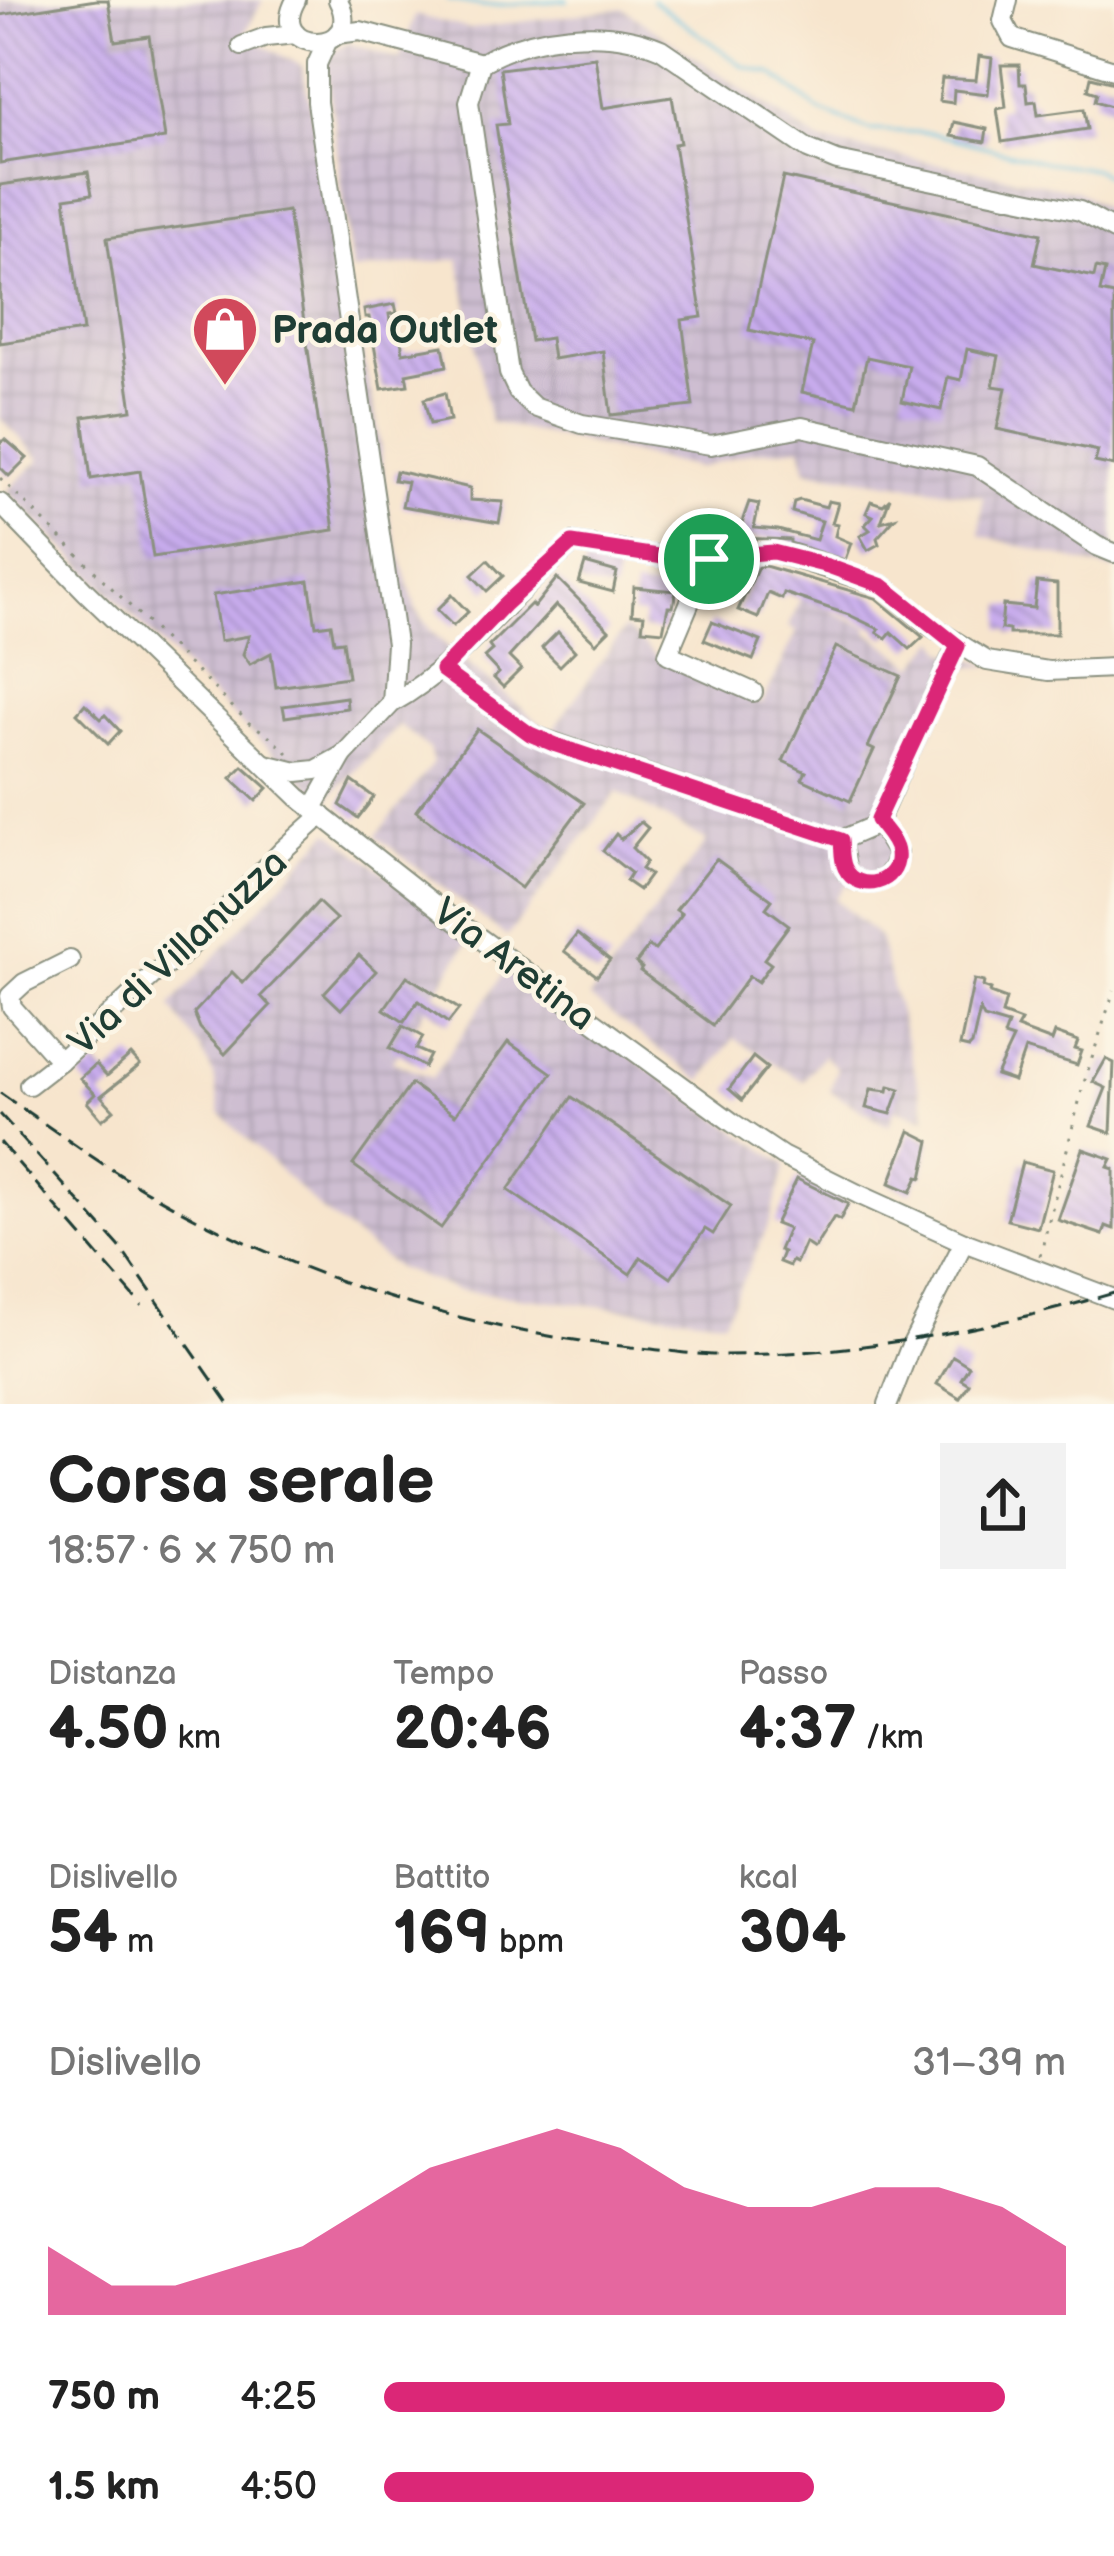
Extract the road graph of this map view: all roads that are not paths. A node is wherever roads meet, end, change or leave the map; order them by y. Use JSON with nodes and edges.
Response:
{"nodes":[{"id":1,"x":1008,"y":0,"type":"edge"},
{"id":2,"x":340,"y":6,"type":"edge"},
{"id":3,"x":297,"y":23,"type":"edge"},
{"id":4,"x":360,"y":31,"type":"junction"},
{"id":5,"x":332,"y":38,"type":"junction"},
{"id":6,"x":242,"y":46,"type":"dead end"},
{"id":7,"x":481,"y":63,"type":"junction"},
{"id":8,"x":317,"y":64,"type":"junction"},
{"id":9,"x":1114,"y":70,"type":"edge"},
{"id":10,"x":1114,"y":230,"type":"edge"},
{"id":11,"x":0,"y":503,"type":"edge"},
{"id":12,"x":1114,"y":553,"type":"edge"},
{"id":13,"x":709,"y":559,"type":"junction"},
{"id":14,"x":958,"y":646,"type":"junction"},
{"id":15,"x":1114,"y":668,"type":"edge"},
{"id":16,"x":442,"y":670,"type":"junction"},
{"id":17,"x":753,"y":692,"type":"dead end"},
{"id":18,"x":392,"y":703,"type":"junction"},
{"id":19,"x":260,"y":763,"type":"junction"},
{"id":20,"x":321,"y":776,"type":"junction"},
{"id":21,"x":311,"y":807,"type":"junction"},
{"id":22,"x":877,"y":820,"type":"junction"},
{"id":23,"x":841,"y":840,"type":"junction"},
{"id":24,"x":70,"y":960,"type":"dead end"},
{"id":25,"x":60,"y":1061,"type":"junction"},
{"id":26,"x":29,"y":1084,"type":"dead end"},
{"id":27,"x":964,"y":1242,"type":"junction"},
{"id":28,"x":1114,"y":1299,"type":"edge"},
{"id":29,"x":888,"y":1404,"type":"edge"}],
"edges":[{"from":1,"to":9,"type":"street"},
{"from":2,"to":4,"type":"street"},
{"from":2,"to":5,"type":"street"},
{"from":3,"to":5,"type":"street"},
{"from":3,"to":6,"type":"street"},
{"from":3,"to":8,"type":"street"},
{"from":4,"to":5,"type":"street"},
{"from":4,"to":7,"type":"street"},
{"from":5,"to":8,"type":"street"},
{"from":7,"to":10,"type":"street"},
{"from":7,"to":12,"type":"street"},
{"from":8,"to":18,"type":"street"},
{"from":11,"to":19,"type":"street","name":"Via Aretina"},
{"from":13,"to":14,"type":"street"},
{"from":13,"to":16,"type":"street"},
{"from":13,"to":17,"type":"street"},
{"from":14,"to":15,"type":"street"},
{"from":14,"to":22,"type":"street"},
{"from":16,"to":18,"type":"street"},
{"from":16,"to":23,"type":"street"},
{"from":18,"to":20,"type":"street"},
{"from":19,"to":20,"type":"street"},
{"from":19,"to":21,"type":"street","name":"Via Aretina"},
{"from":20,"to":21,"type":"street","name":"Via di Villanuzza"},
{"from":21,"to":25,"type":"street","name":"Via di Villanuzza"},
{"from":21,"to":27,"type":"street","name":"Via Aretina"},
{"from":22,"to":23,"type":"street"},
{"from":22,"to":23,"type":"street"},
{"from":24,"to":25,"type":"street"},
{"from":25,"to":26,"type":"street","name":"Via di Villanuzza"},
{"from":27,"to":28,"type":"street","name":"Via Aretina"},
{"from":27,"to":29,"type":"street"}]}
